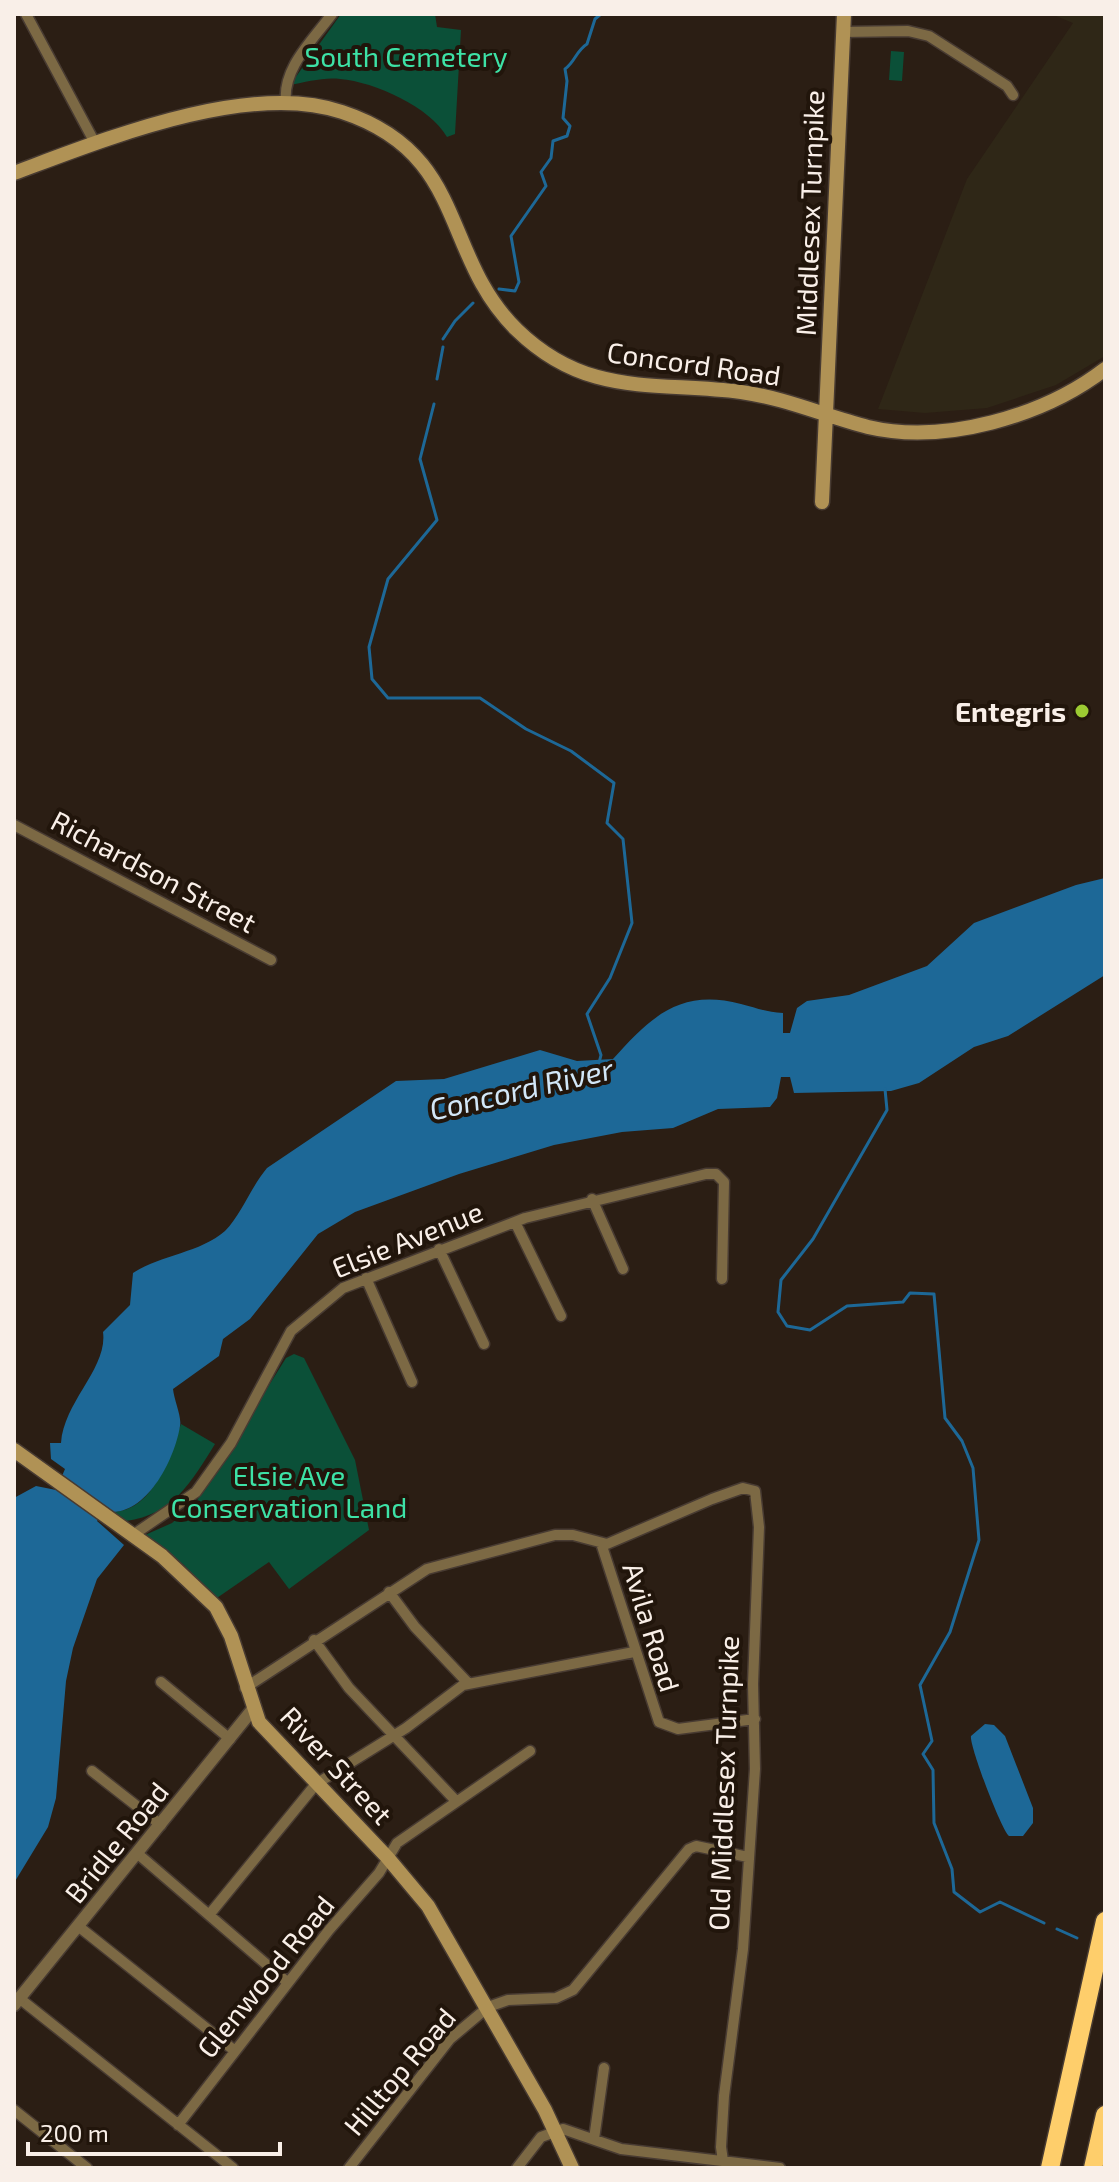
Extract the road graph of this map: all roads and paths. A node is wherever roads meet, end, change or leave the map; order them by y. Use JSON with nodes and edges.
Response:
{"nodes":[{"id":1,"x":26,"y":14,"type":"edge"},
{"id":2,"x":332,"y":14,"type":"edge"},
{"id":3,"x":844,"y":14,"type":"edge"},
{"id":4,"x":842,"y":32,"type":"junction"},
{"id":5,"x":1013,"y":95,"type":"dead end"},
{"id":6,"x":286,"y":103,"type":"junction"},
{"id":7,"x":95,"y":143,"type":"junction"},
{"id":8,"x":14,"y":173,"type":"edge"},
{"id":9,"x":1105,"y":369,"type":"edge"},
{"id":10,"x":828,"y":414,"type":"junction"},
{"id":11,"x":822,"y":502,"type":"dead end"},
{"id":12,"x":14,"y":825,"type":"edge"},
{"id":13,"x":271,"y":960,"type":"dead end"},
{"id":14,"x":592,"y":1199,"type":"junction"},
{"id":15,"x":515,"y":1222,"type":"junction"},
{"id":16,"x":439,"y":1249,"type":"junction"},
{"id":17,"x":623,"y":1269,"type":"dead end"},
{"id":18,"x":366,"y":1278,"type":"junction"},
{"id":19,"x":722,"y":1279,"type":"dead end"},
{"id":20,"x":561,"y":1316,"type":"dead end"},
{"id":21,"x":484,"y":1344,"type":"dead end"},
{"id":22,"x":412,"y":1382,"type":"dead end"},
{"id":23,"x":14,"y":1450,"type":"edge"},
{"id":24,"x":133,"y":1535,"type":"junction"},
{"id":25,"x":601,"y":1543,"type":"junction"},
{"id":26,"x":389,"y":1592,"type":"junction"},
{"id":27,"x":314,"y":1640,"type":"junction"},
{"id":28,"x":634,"y":1652,"type":"junction"},
{"id":29,"x":161,"y":1682,"type":"dead end"},
{"id":30,"x":468,"y":1683,"type":"junction"},
{"id":31,"x":245,"y":1688,"type":"junction"},
{"id":32,"x":253,"y":1709,"type":"junction"},
{"id":33,"x":755,"y":1719,"type":"junction"},
{"id":34,"x":395,"y":1735,"type":"junction"},
{"id":35,"x":230,"y":1739,"type":"junction"},
{"id":36,"x":530,"y":1751,"type":"dead end"},
{"id":37,"x":92,"y":1771,"type":"dead end"},
{"id":38,"x":316,"y":1784,"type":"junction"},
{"id":39,"x":456,"y":1801,"type":"junction"},
{"id":40,"x":161,"y":1825,"type":"junction"},
{"id":41,"x":138,"y":1854,"type":"junction"},
{"id":42,"x":387,"y":1857,"type":"junction"},
{"id":43,"x":748,"y":1857,"type":"junction"},
{"id":44,"x":209,"y":1915,"type":"junction"},
{"id":45,"x":1105,"y":1921,"type":"edge"},
{"id":46,"x":78,"y":1926,"type":"junction"},
{"id":47,"x":287,"y":1982,"type":"junction"},
{"id":48,"x":17,"y":2001,"type":"edge"},
{"id":49,"x":488,"y":2007,"type":"junction"},
{"id":50,"x":235,"y":2051,"type":"junction"},
{"id":51,"x":604,"y":2068,"type":"dead end"},
{"id":52,"x":14,"y":2110,"type":"edge"},
{"id":53,"x":1105,"y":2115,"type":"edge"},
{"id":54,"x":178,"y":2125,"type":"junction"},
{"id":55,"x":555,"y":2130,"type":"junction"},
{"id":56,"x":594,"y":2139,"type":"junction"},
{"id":57,"x":723,"y":2164,"type":"edge"},
{"id":58,"x":87,"y":2168,"type":"edge"},
{"id":59,"x":233,"y":2168,"type":"edge"},
{"id":60,"x":349,"y":2168,"type":"edge"},
{"id":61,"x":517,"y":2168,"type":"edge"},
{"id":62,"x":572,"y":2168,"type":"edge"},
{"id":63,"x":780,"y":2168,"type":"edge"},
{"id":64,"x":1050,"y":2168,"type":"edge"},
{"id":65,"x":1093,"y":2168,"type":"edge"}],
"edges":[{"from":1,"to":7,"type":"street"},
{"from":2,"to":6,"type":"street"},
{"from":3,"to":4,"type":"main road","name":"Middlesex Turnpike"},
{"from":4,"to":5,"type":"street"},
{"from":4,"to":10,"type":"main road","name":"Middlesex Turnpike"},
{"from":6,"to":7,"type":"main road","name":"Concord Road"},
{"from":6,"to":10,"type":"main road","name":"Concord Road"},
{"from":7,"to":8,"type":"main road","name":"Concord Road"},
{"from":9,"to":10,"type":"main road","name":"Concord Road"},
{"from":10,"to":11,"type":"main road"},
{"from":12,"to":13,"type":"street","name":"Richardson Street"},
{"from":14,"to":15,"type":"street","name":"Elsie Avenue"},
{"from":14,"to":17,"type":"street"},
{"from":14,"to":19,"type":"street","name":"Elsie Avenue"},
{"from":15,"to":16,"type":"street","name":"Elsie Avenue"},
{"from":15,"to":20,"type":"street"},
{"from":16,"to":18,"type":"street","name":"Elsie Avenue"},
{"from":16,"to":21,"type":"street"},
{"from":18,"to":22,"type":"street"},
{"from":18,"to":24,"type":"street","name":"Elsie Avenue"},
{"from":23,"to":24,"type":"main road","name":"River Street"},
{"from":24,"to":31,"type":"main road","name":"River Street"},
{"from":25,"to":26,"type":"street"},
{"from":25,"to":28,"type":"street","name":"Avila Road"},
{"from":25,"to":33,"type":"street","name":"Old Middlesex Turnpike"},
{"from":26,"to":27,"type":"street"},
{"from":26,"to":30,"type":"street"},
{"from":27,"to":31,"type":"street"},
{"from":27,"to":34,"type":"street"},
{"from":28,"to":30,"type":"street"},
{"from":28,"to":33,"type":"street","name":"Avila Road"},
{"from":29,"to":35,"type":"street"},
{"from":30,"to":34,"type":"street"},
{"from":31,"to":32,"type":"main road","name":"River Street"},
{"from":32,"to":35,"type":"street","name":"Bridle Road"},
{"from":32,"to":38,"type":"main road","name":"River Street"},
{"from":33,"to":43,"type":"street","name":"Old Middlesex Turnpike"},
{"from":34,"to":38,"type":"street"},
{"from":34,"to":39,"type":"street"},
{"from":35,"to":40,"type":"street","name":"Bridle Road"},
{"from":36,"to":39,"type":"street","name":"Glenwood Road"},
{"from":37,"to":40,"type":"street"},
{"from":38,"to":42,"type":"main road","name":"River Street"},
{"from":38,"to":44,"type":"street"},
{"from":39,"to":42,"type":"street","name":"Glenwood Road"},
{"from":40,"to":41,"type":"street","name":"Bridle Road"},
{"from":41,"to":44,"type":"street"},
{"from":41,"to":46,"type":"street","name":"Bridle Road"},
{"from":42,"to":47,"type":"street","name":"Glenwood Road"},
{"from":42,"to":49,"type":"main road","name":"River Street"},
{"from":43,"to":49,"type":"street"},
{"from":43,"to":57,"type":"street","name":"Old Middlesex Turnpike"},
{"from":44,"to":47,"type":"street"},
{"from":45,"to":64,"type":"highway"},
{"from":46,"to":48,"type":"street","name":"Bridle Road"},
{"from":46,"to":50,"type":"street"},
{"from":47,"to":50,"type":"street","name":"Glenwood Road"},
{"from":48,"to":54,"type":"street"},
{"from":49,"to":55,"type":"main road","name":"River Street"},
{"from":49,"to":60,"type":"street","name":"Hilltop Road"},
{"from":50,"to":54,"type":"street","name":"Glenwood Road"},
{"from":51,"to":56,"type":"street"},
{"from":52,"to":58,"type":"street"},
{"from":53,"to":65,"type":"highway"},
{"from":54,"to":59,"type":"street"},
{"from":55,"to":56,"type":"street"},
{"from":55,"to":61,"type":"street"},
{"from":55,"to":62,"type":"main road","name":"River Street"},
{"from":56,"to":57,"type":"street"},
{"from":57,"to":63,"type":"street"}]}
